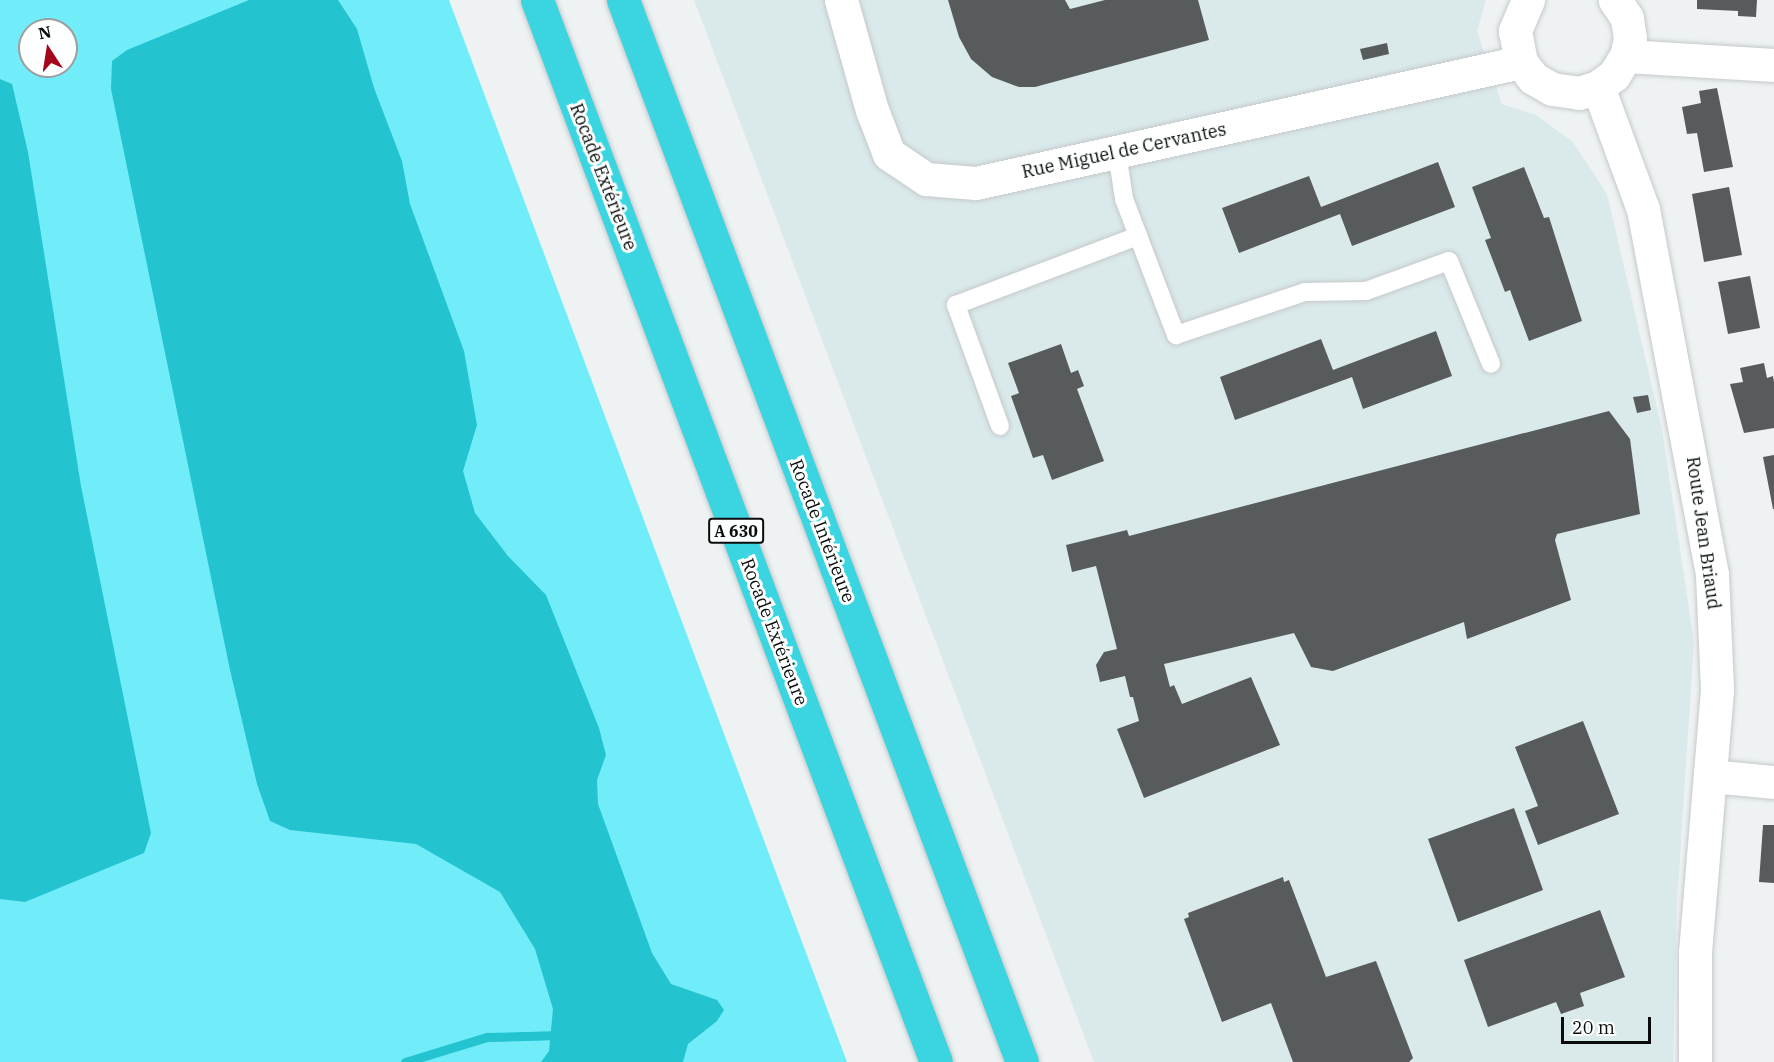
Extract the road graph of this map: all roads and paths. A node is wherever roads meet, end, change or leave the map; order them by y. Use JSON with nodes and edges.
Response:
{"nodes":[{"id":1,"x":537,"y":0,"type":"edge"},
{"id":2,"x":623,"y":0,"type":"edge"},
{"id":3,"x":841,"y":0,"type":"edge"},
{"id":4,"x":1528,"y":0,"type":"edge"},
{"id":5,"x":1615,"y":0,"type":"edge"},
{"id":6,"x":1626,"y":56,"type":"junction"},
{"id":7,"x":1521,"y":62,"type":"junction"},
{"id":8,"x":1774,"y":65,"type":"edge"},
{"id":9,"x":1598,"y":87,"type":"junction"},
{"id":10,"x":1117,"y":153,"type":"junction"},
{"id":11,"x":1138,"y":236,"type":"junction"},
{"id":12,"x":1491,"y":364,"type":"dead end"},
{"id":13,"x":1000,"y":426,"type":"dead end"},
{"id":14,"x":1710,"y":776,"type":"junction"},
{"id":15,"x":1774,"y":782,"type":"edge"},
{"id":16,"x":936,"y":1062,"type":"edge"},
{"id":17,"x":1022,"y":1062,"type":"edge"},
{"id":18,"x":1695,"y":1062,"type":"edge"}],
"edges":[{"from":1,"to":16,"type":"highway","name":"Rocade Extérieure","number":"A 630"},
{"from":2,"to":17,"type":"highway","name":"Rocade Intérieure"},
{"from":3,"to":10,"type":"street","name":"Rue Miguel de Cervantes"},
{"from":4,"to":7,"type":"street"},
{"from":5,"to":6,"type":"street"},
{"from":6,"to":8,"type":"street"},
{"from":6,"to":9,"type":"street"},
{"from":7,"to":9,"type":"street"},
{"from":7,"to":10,"type":"street","name":"Rue Miguel de Cervantes"},
{"from":9,"to":14,"type":"street","name":"Route Jean Briaud"},
{"from":10,"to":11,"type":"lane"},
{"from":11,"to":12,"type":"lane"},
{"from":11,"to":13,"type":"lane"},
{"from":14,"to":15,"type":"street"},
{"from":14,"to":18,"type":"street","name":"Route Jean Briaud"}]}
